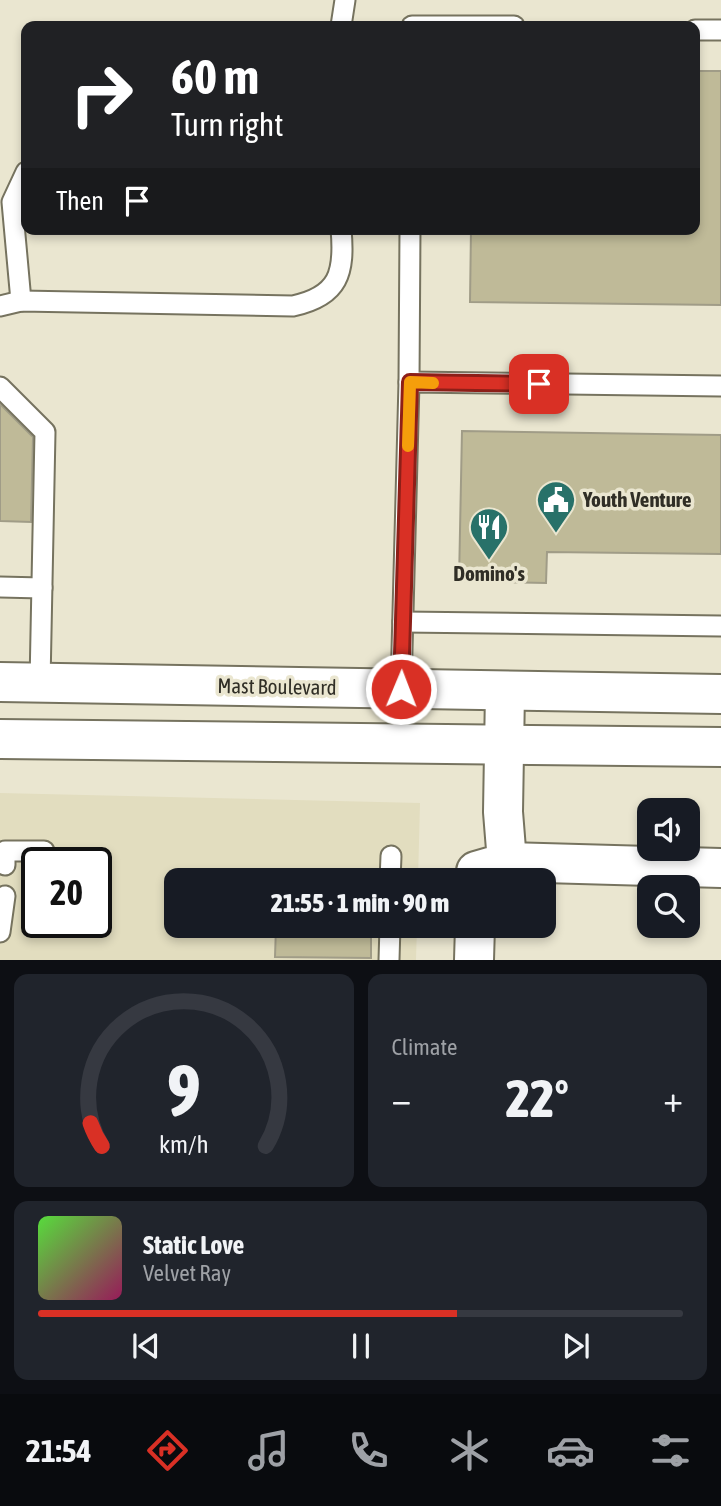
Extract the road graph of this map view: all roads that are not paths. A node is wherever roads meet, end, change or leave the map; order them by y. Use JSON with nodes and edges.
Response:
{"nodes":[{"id":1,"x":345,"y":0,"type":"edge"},
{"id":2,"x":342,"y":21,"type":"edge"},
{"id":3,"x":700,"y":30,"type":"edge"},
{"id":4,"x":721,"y":30,"type":"edge"},
{"id":5,"x":21,"y":183,"type":"edge"},
{"id":6,"x":341,"y":235,"type":"edge"},
{"id":7,"x":411,"y":235,"type":"edge"},
{"id":8,"x":21,"y":301,"type":"junction"},
{"id":9,"x":0,"y":306,"type":"edge"},
{"id":10,"x":410,"y":382,"type":"junction"},
{"id":11,"x":721,"y":386,"type":"edge"},
{"id":12,"x":0,"y":387,"type":"edge"},
{"id":13,"x":0,"y":587,"type":"edge"},
{"id":14,"x":42,"y":588,"type":"junction"},
{"id":15,"x":403,"y":622,"type":"junction"},
{"id":16,"x":721,"y":626,"type":"edge"},
{"id":17,"x":0,"y":682,"type":"edge"},
{"id":18,"x":40,"y":683,"type":"junction"},
{"id":19,"x":401,"y":689,"type":"junction"},
{"id":20,"x":505,"y":691,"type":"junction"},
{"id":21,"x":721,"y":694,"type":"edge"},
{"id":22,"x":0,"y":739,"type":"edge"},
{"id":23,"x":505,"y":743,"type":"junction"},
{"id":24,"x":721,"y":747,"type":"edge"},
{"id":25,"x":21,"y":851,"type":"edge"},
{"id":26,"x":391,"y":856,"type":"dead end"},
{"id":27,"x":5,"y":864,"type":"dead end"},
{"id":28,"x":390,"y":868,"type":"edge"},
{"id":29,"x":492,"y":868,"type":"edge"},
{"id":30,"x":721,"y":868,"type":"edge"},
{"id":31,"x":556,"y":870,"type":"edge"},
{"id":32,"x":5,"y":896,"type":"dead end"},
{"id":33,"x":0,"y":932,"type":"edge"},
{"id":34,"x":390,"y":938,"type":"edge"},
{"id":35,"x":475,"y":938,"type":"edge"},
{"id":36,"x":389,"y":960,"type":"edge"},
{"id":37,"x":474,"y":960,"type":"edge"}],
"edges":[{"from":1,"to":2,"type":"lane"},
{"from":3,"to":4,"type":"lane"},
{"from":5,"to":8,"type":"lane"},
{"from":6,"to":8,"type":"lane"},
{"from":7,"to":10,"type":"lane"},
{"from":8,"to":9,"type":"lane"},
{"from":10,"to":11,"type":"lane"},
{"from":10,"to":15,"type":"lane"},
{"from":12,"to":14,"type":"lane"},
{"from":13,"to":14,"type":"lane"},
{"from":14,"to":18,"type":"lane"},
{"from":15,"to":16,"type":"lane"},
{"from":15,"to":19,"type":"lane"},
{"from":17,"to":18,"type":"main road","name":"Mast Boulevard"},
{"from":18,"to":19,"type":"main road","name":"Mast Boulevard"},
{"from":19,"to":20,"type":"main road","name":"Mast Boulevard"},
{"from":20,"to":21,"type":"main road","name":"Mast Boulevard"},
{"from":20,"to":23,"type":"main road"},
{"from":22,"to":23,"type":"main road"},
{"from":23,"to":24,"type":"main road"},
{"from":23,"to":29,"type":"main road"},
{"from":25,"to":27,"type":"lane"},
{"from":26,"to":28,"type":"lane"},
{"from":30,"to":31,"type":"main road"},
{"from":32,"to":33,"type":"lane"},
{"from":34,"to":36,"type":"lane"},
{"from":35,"to":37,"type":"main road"}]}
